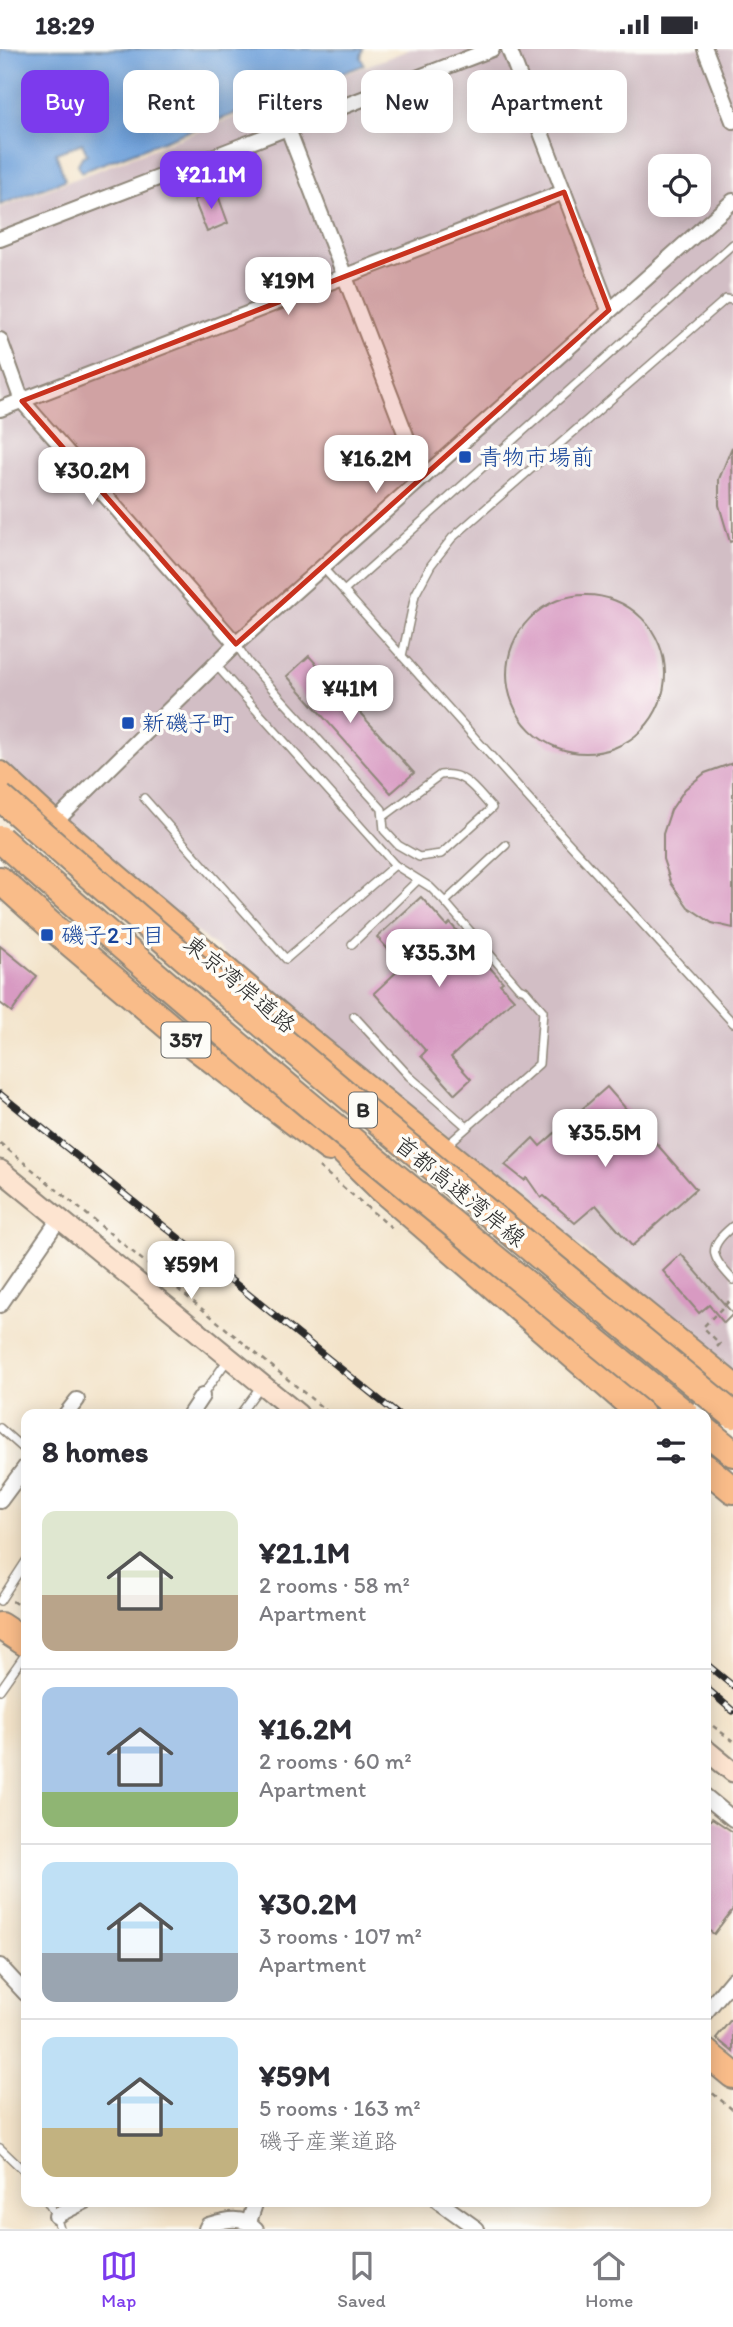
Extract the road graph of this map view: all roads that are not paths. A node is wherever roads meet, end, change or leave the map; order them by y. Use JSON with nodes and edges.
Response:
{"nodes":[{"id":1,"x":492,"y":49,"type":"edge"},
{"id":2,"x":509,"y":49,"type":"edge"},
{"id":3,"x":705,"y":49,"type":"edge"},
{"id":4,"x":347,"y":106,"type":"edge"},
{"id":5,"x":733,"y":121,"type":"edge"},
{"id":6,"x":278,"y":133,"type":"edge"},
{"id":7,"x":290,"y":133,"type":"edge"},
{"id":8,"x":564,"y":192,"type":"junction"},
{"id":9,"x":733,"y":201,"type":"edge"},
{"id":10,"x":0,"y":239,"type":"edge"},
{"id":11,"x":733,"y":244,"type":"edge"},
{"id":12,"x":346,"y":277,"type":"junction"},
{"id":13,"x":733,"y":300,"type":"edge"},
{"id":14,"x":609,"y":310,"type":"junction"},
{"id":15,"x":0,"y":341,"type":"edge"},
{"id":16,"x":22,"y":401,"type":"junction"},
{"id":17,"x":0,"y":409,"type":"edge"},
{"id":18,"x":422,"y":477,"type":"junction"},
{"id":19,"x":322,"y":567,"type":"junction"},
{"id":20,"x":344,"y":591,"type":"junction"},
{"id":21,"x":236,"y":644,"type":"junction"},
{"id":22,"x":402,"y":656,"type":"junction"},
{"id":23,"x":214,"y":664,"type":"junction"},
{"id":24,"x":0,"y":775,"type":"edge"},
{"id":25,"x":0,"y":797,"type":"edge"},
{"id":26,"x":145,"y":798,"type":"dead end"},
{"id":27,"x":0,"y":806,"type":"edge"},
{"id":28,"x":383,"y":817,"type":"junction"},
{"id":29,"x":53,"y":824,"type":"junction"},
{"id":30,"x":0,"y":833,"type":"edge"},
{"id":31,"x":0,"y":839,"type":"edge"},
{"id":32,"x":506,"y":845,"type":"dead end"},
{"id":33,"x":396,"y":865,"type":"junction"},
{"id":34,"x":0,"y":880,"type":"edge"},
{"id":35,"x":418,"y":880,"type":"junction"},
{"id":36,"x":445,"y":902,"type":"junction"},
{"id":37,"x":352,"y":944,"type":"dead end"},
{"id":38,"x":730,"y":1013,"type":"edge"},
{"id":39,"x":354,"y":1016,"type":"dead end"},
{"id":40,"x":733,"y":1023,"type":"edge"},
{"id":41,"x":467,"y":1127,"type":"junction"},
{"id":42,"x":421,"y":1132,"type":"junction"},
{"id":43,"x":442,"y":1150,"type":"junction"},
{"id":44,"x":0,"y":1170,"type":"edge"},
{"id":45,"x":382,"y":1189,"type":"junction"},
{"id":46,"x":59,"y":1219,"type":"junction"},
{"id":47,"x":733,"y":1226,"type":"edge"},
{"id":48,"x":733,"y":1280,"type":"edge"},
{"id":49,"x":0,"y":1305,"type":"edge"},
{"id":50,"x":229,"y":1357,"type":"junction"},
{"id":51,"x":262,"y":1384,"type":"junction"},
{"id":52,"x":733,"y":1387,"type":"edge"},
{"id":53,"x":202,"y":1397,"type":"joint"},
{"id":54,"x":77,"y":1400,"type":"dead end"},
{"id":55,"x":70,"y":1409,"type":"edge"},
{"id":56,"x":194,"y":1409,"type":"edge"},
{"id":57,"x":244,"y":1409,"type":"edge"},
{"id":58,"x":292,"y":1409,"type":"edge"},
{"id":59,"x":634,"y":1409,"type":"edge"},
{"id":60,"x":679,"y":1409,"type":"edge"},
{"id":61,"x":733,"y":1415,"type":"edge"},
{"id":62,"x":0,"y":1428,"type":"edge"},
{"id":63,"x":711,"y":1435,"type":"edge"},
{"id":64,"x":21,"y":1447,"type":"edge"},
{"id":65,"x":733,"y":1453,"type":"edge"},
{"id":66,"x":711,"y":1472,"type":"edge"},
{"id":67,"x":21,"y":1473,"type":"edge"},
{"id":68,"x":733,"y":1490,"type":"edge"},
{"id":69,"x":0,"y":1501,"type":"edge"},
{"id":70,"x":21,"y":1569,"type":"edge"},
{"id":71,"x":0,"y":1601,"type":"edge"},
{"id":72,"x":0,"y":1609,"type":"edge"},
{"id":73,"x":21,"y":1621,"type":"edge"},
{"id":74,"x":0,"y":1626,"type":"edge"},
{"id":75,"x":21,"y":1640,"type":"edge"},
{"id":76,"x":21,"y":1660,"type":"edge"},
{"id":77,"x":0,"y":1690,"type":"edge"},
{"id":78,"x":711,"y":1754,"type":"edge"},
{"id":79,"x":733,"y":1772,"type":"edge"},
{"id":80,"x":711,"y":1801,"type":"edge"},
{"id":81,"x":733,"y":1819,"type":"edge"},
{"id":82,"x":0,"y":1966,"type":"edge"},
{"id":83,"x":733,"y":1979,"type":"edge"},
{"id":84,"x":21,"y":1989,"type":"edge"},
{"id":85,"x":711,"y":2006,"type":"edge"},
{"id":86,"x":711,"y":2057,"type":"edge"},
{"id":87,"x":733,"y":2075,"type":"edge"},
{"id":88,"x":711,"y":2079,"type":"edge"},
{"id":89,"x":733,"y":2097,"type":"edge"},
{"id":90,"x":0,"y":2148,"type":"edge"},
{"id":91,"x":21,"y":2168,"type":"edge"},
{"id":92,"x":50,"y":2207,"type":"edge"},
{"id":93,"x":78,"y":2207,"type":"edge"},
{"id":94,"x":255,"y":2207,"type":"edge"},
{"id":95,"x":446,"y":2207,"type":"edge"},
{"id":96,"x":58,"y":2223,"type":"edge"},
{"id":97,"x":253,"y":2226,"type":"edge"},
{"id":98,"x":206,"y":2229,"type":"edge"},
{"id":99,"x":477,"y":2229,"type":"edge"}],
"edges":[{"from":1,"to":4,"type":"street"},
{"from":2,"to":8,"type":"street"},
{"from":3,"to":5,"type":"street"},
{"from":6,"to":10,"type":"street"},
{"from":7,"to":12,"type":"street"},
{"from":8,"to":12,"type":"street"},
{"from":8,"to":14,"type":"street"},
{"from":9,"to":14,"type":"street"},
{"from":11,"to":20,"type":"lane"},
{"from":12,"to":16,"type":"street"},
{"from":12,"to":18,"type":"street"},
{"from":13,"to":22,"type":"lane"},
{"from":14,"to":18,"type":"street"},
{"from":15,"to":16,"type":"street"},
{"from":16,"to":17,"type":"street"},
{"from":16,"to":21,"type":"street"},
{"from":18,"to":19,"type":"street"},
{"from":19,"to":20,"type":"lane"},
{"from":19,"to":21,"type":"street"},
{"from":20,"to":22,"type":"lane"},
{"from":21,"to":23,"type":"street"},
{"from":21,"to":28,"type":"lane"},
{"from":22,"to":38,"type":"lane"},
{"from":23,"to":29,"type":"street"},
{"from":23,"to":33,"type":"lane"},
{"from":24,"to":29,"type":"highway","name":"東京湾岸道路","number":"357"},
{"from":25,"to":61,"type":"highway","name":"首都高速湾岸線","number":"B","bridge":true},
{"from":26,"to":33,"type":"lane"},
{"from":27,"to":42,"type":"highway","name":"東京湾岸道路","number":"357","bridge":true},
{"from":28,"to":28,"type":"lane"},
{"from":29,"to":42,"type":"highway","name":"東京湾岸道路","number":"357"},
{"from":30,"to":45,"type":"highway","name":"東京湾岸道路","number":"357","bridge":true},
{"from":31,"to":60,"type":"highway","name":"首都高速湾岸線","number":"B","bridge":true},
{"from":32,"to":36,"type":"lane"},
{"from":33,"to":35,"type":"lane"},
{"from":34,"to":45,"type":"highway","name":"東京湾岸道路","number":"357"},
{"from":35,"to":36,"type":"lane"},
{"from":35,"to":37,"type":"lane"},
{"from":36,"to":41,"type":"lane"},
{"from":38,"to":40,"type":"lane"},
{"from":39,"to":41,"type":"lane"},
{"from":41,"to":43,"type":"lane"},
{"from":42,"to":43,"type":"highway","name":"東京湾岸道路","number":"357"},
{"from":43,"to":52,"type":"highway","name":"東京湾岸道路","number":"357"},
{"from":44,"to":46,"type":"street"},
{"from":45,"to":59,"type":"highway","name":"東京湾岸道路","number":"357"},
{"from":46,"to":49,"type":"street"},
{"from":46,"to":50,"type":"street"},
{"from":47,"to":48,"type":"lane"},
{"from":50,"to":51,"type":"street"},
{"from":50,"to":53,"type":"lane"},
{"from":51,"to":57,"type":"lane"},
{"from":51,"to":58,"type":"street"},
{"from":53,"to":56,"type":"street"},
{"from":54,"to":55,"type":"street"},
{"from":62,"to":64,"type":"lane"},
{"from":63,"to":65,"type":"highway"},
{"from":66,"to":68,"type":"highway"},
{"from":67,"to":69,"type":"street"},
{"from":70,"to":71,"type":"lane"},
{"from":72,"to":73,"type":"highway"},
{"from":74,"to":75,"type":"highway"},
{"from":76,"to":77,"type":"lane"},
{"from":78,"to":79,"type":"street"},
{"from":80,"to":81,"type":"street"},
{"from":82,"to":84,"type":"street"},
{"from":83,"to":85,"type":"street"},
{"from":86,"to":87,"type":"highway"},
{"from":88,"to":89,"type":"highway"},
{"from":90,"to":91,"type":"lane"},
{"from":92,"to":96,"type":"lane"},
{"from":93,"to":96,"type":"street"},
{"from":94,"to":97,"type":"street"},
{"from":95,"to":99,"type":"street"},
{"from":97,"to":98,"type":"street"}]}
